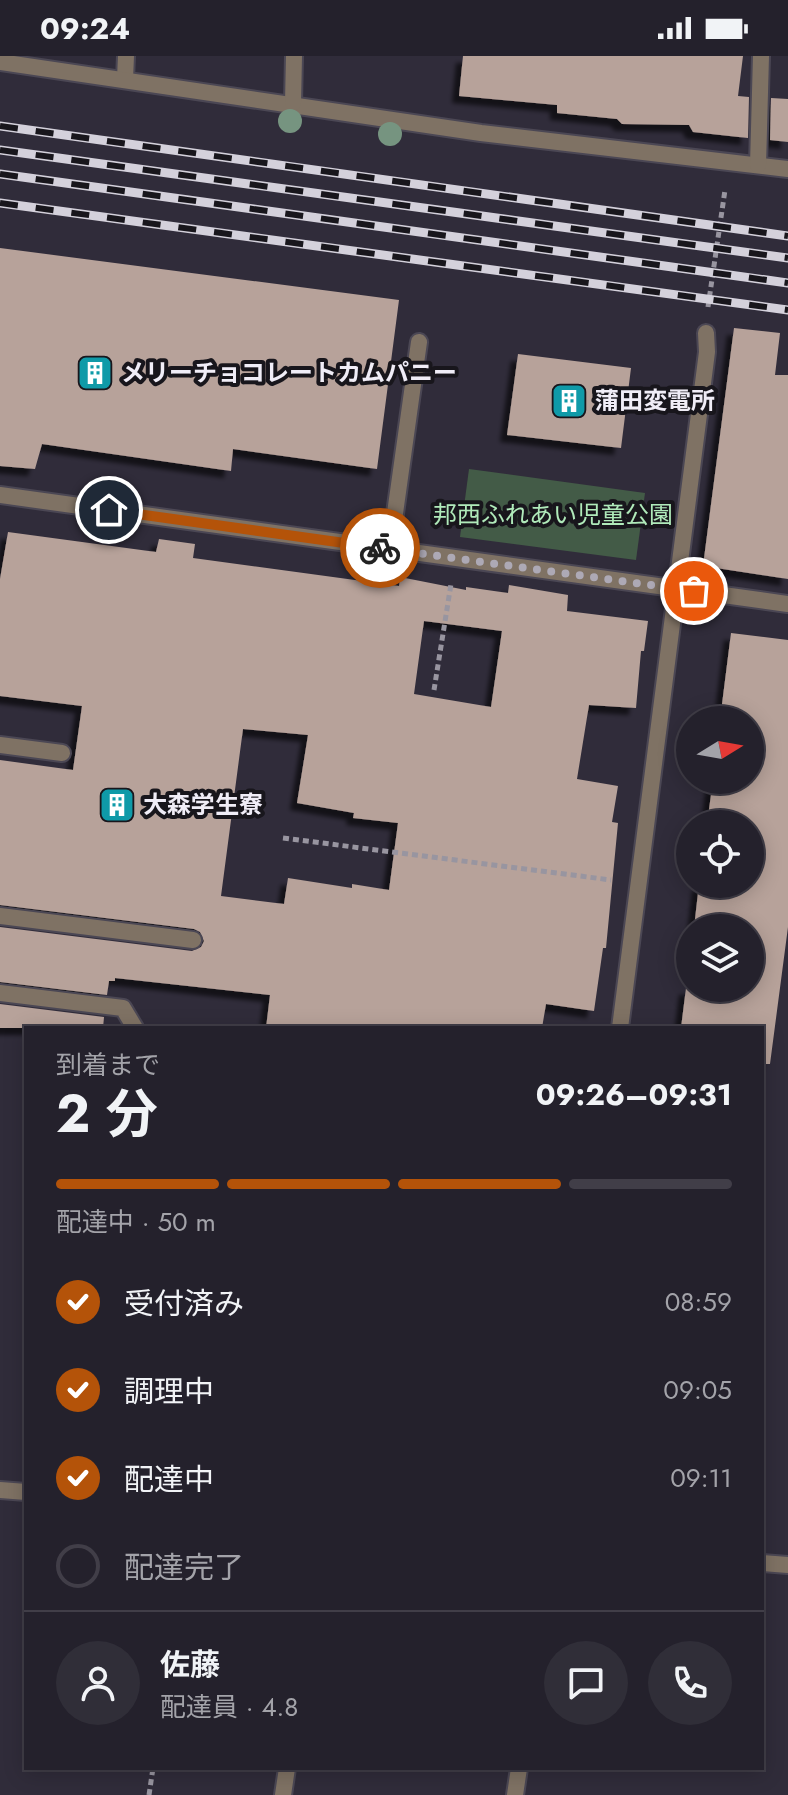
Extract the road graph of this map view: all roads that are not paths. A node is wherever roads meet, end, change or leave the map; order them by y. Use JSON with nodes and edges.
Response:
{"nodes":[{"id":1,"x":126,"y":56,"type":"edge"},
{"id":2,"x":294,"y":56,"type":"edge"},
{"id":3,"x":761,"y":56,"type":"edge"},
{"id":4,"x":0,"y":62,"type":"edge"},
{"id":5,"x":125,"y":79,"type":"junction"},
{"id":6,"x":293,"y":103,"type":"junction"},
{"id":7,"x":758,"y":165,"type":"junction"},
{"id":8,"x":788,"y":169,"type":"edge"},
{"id":9,"x":706,"y":333,"type":"dead end"},
{"id":10,"x":419,"y":342,"type":"dead end"},
{"id":11,"x":0,"y":495,"type":"edge"},
{"id":12,"x":390,"y":549,"type":"junction"},
{"id":13,"x":676,"y":589,"type":"junction"},
{"id":14,"x":788,"y":604,"type":"edge"},
{"id":15,"x":0,"y":745,"type":"edge"},
{"id":16,"x":62,"y":753,"type":"dead end"},
{"id":17,"x":0,"y":916,"type":"edge"},
{"id":18,"x":193,"y":940,"type":"dead end"},
{"id":19,"x":0,"y":993,"type":"edge"},
{"id":20,"x":134,"y":1026,"type":"edge"},
{"id":21,"x":620,"y":1026,"type":"edge"},
{"id":22,"x":0,"y":1490,"type":"edge"},
{"id":23,"x":24,"y":1492,"type":"edge"},
{"id":24,"x":764,"y":1563,"type":"edge"},
{"id":25,"x":788,"y":1565,"type":"edge"},
{"id":26,"x":287,"y":1770,"type":"edge"},
{"id":27,"x":519,"y":1770,"type":"edge"},
{"id":28,"x":283,"y":1795,"type":"edge"},
{"id":29,"x":515,"y":1795,"type":"edge"}],
"edges":[{"from":1,"to":5,"type":"street"},
{"from":2,"to":6,"type":"street"},
{"from":3,"to":7,"type":"street"},
{"from":4,"to":5,"type":"street"},
{"from":5,"to":6,"type":"street"},
{"from":6,"to":7,"type":"street"},
{"from":7,"to":8,"type":"street"},
{"from":9,"to":13,"type":"street"},
{"from":10,"to":12,"type":"street"},
{"from":11,"to":12,"type":"street"},
{"from":12,"to":13,"type":"street"},
{"from":13,"to":14,"type":"street"},
{"from":13,"to":21,"type":"street"},
{"from":15,"to":16,"type":"street"},
{"from":17,"to":18,"type":"street"},
{"from":19,"to":20,"type":"street"},
{"from":22,"to":23,"type":"street"},
{"from":24,"to":25,"type":"street"},
{"from":26,"to":28,"type":"street"},
{"from":27,"to":29,"type":"street"}]}
